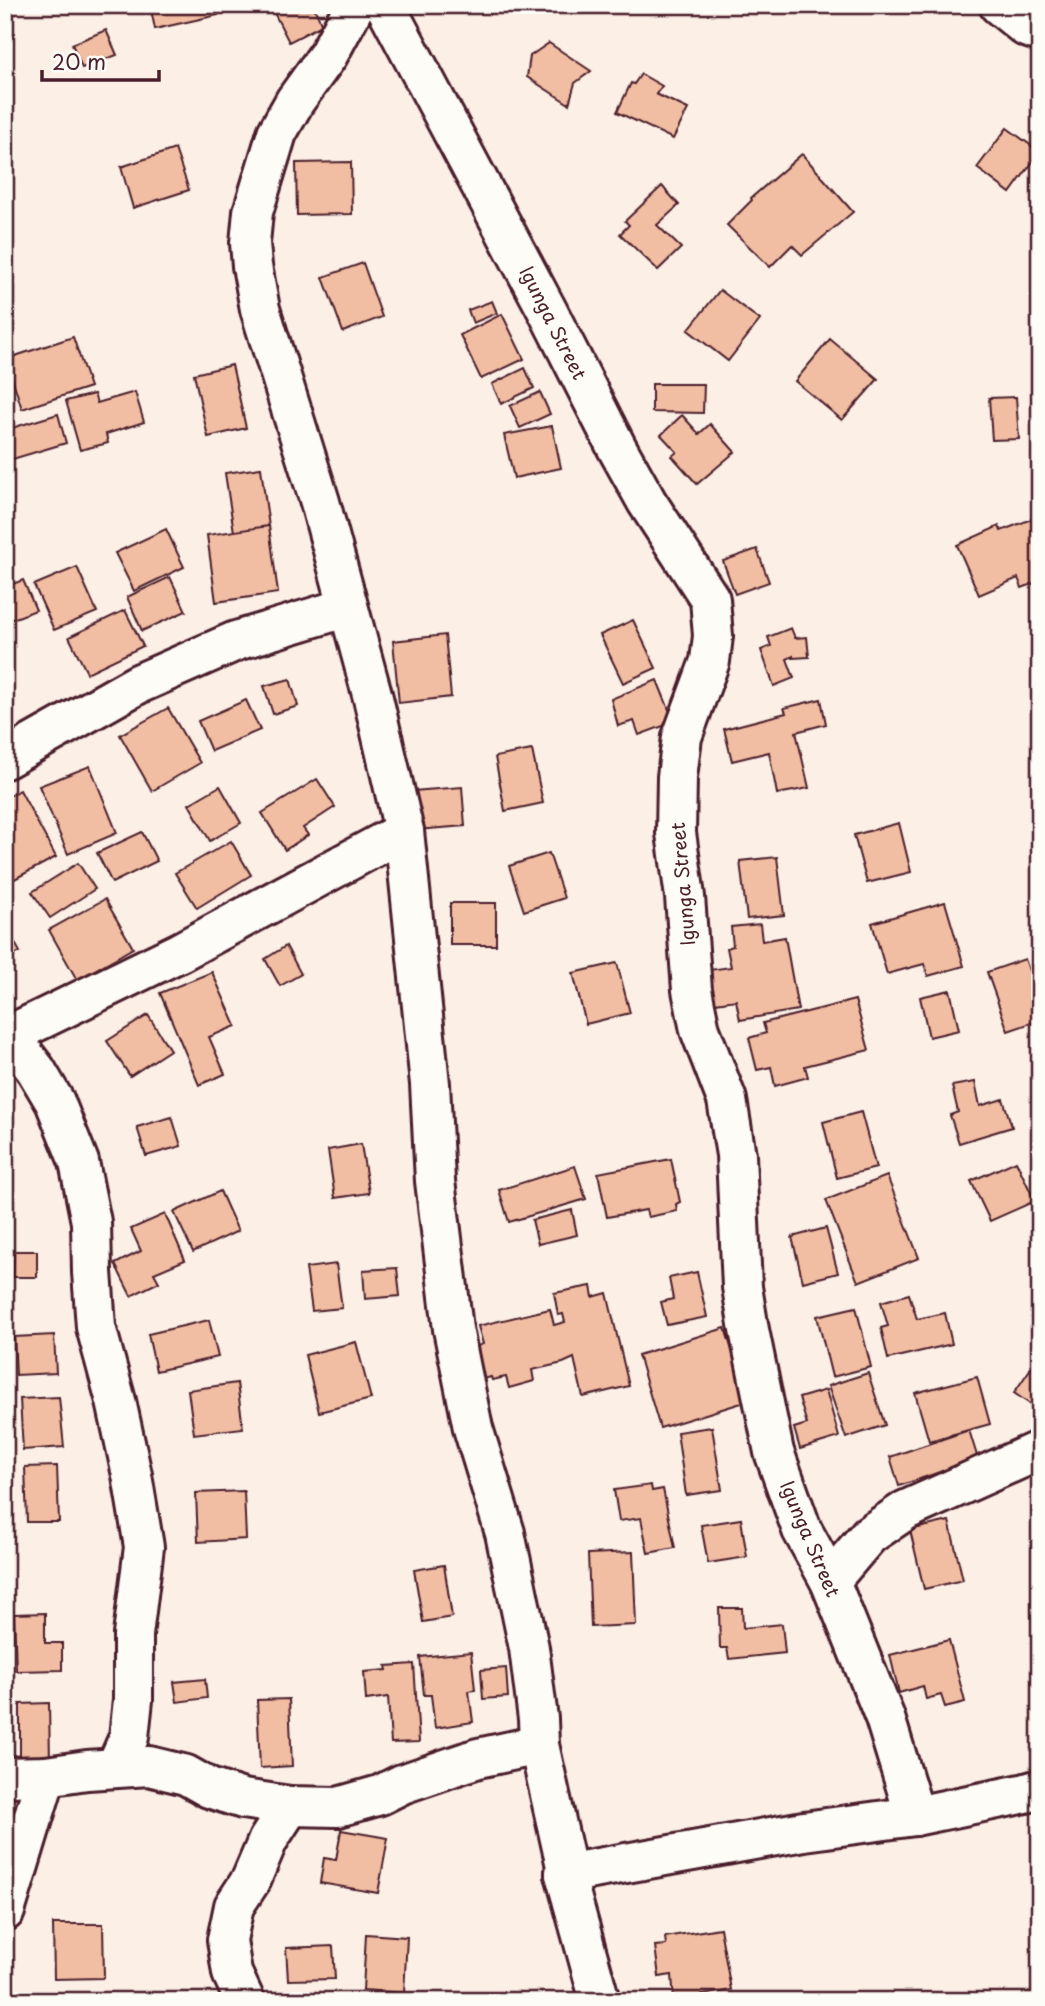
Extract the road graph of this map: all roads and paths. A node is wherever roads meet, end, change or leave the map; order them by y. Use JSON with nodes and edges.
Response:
{"nodes":[{"id":1,"x":355,"y":5,"type":"edge"},
{"id":2,"x":385,"y":5,"type":"edge"},
{"id":3,"x":999,"y":5,"type":"edge"},
{"id":4,"x":1040,"y":33,"type":"edge"},
{"id":5,"x":348,"y":607,"type":"junction"},
{"id":6,"x":5,"y":759,"type":"edge"},
{"id":7,"x":404,"y":831,"type":"junction"},
{"id":8,"x":7,"y":1036,"type":"edge"},
{"id":9,"x":1040,"y":1450,"type":"edge"},
{"id":10,"x":830,"y":1581,"type":"junction"},
{"id":11,"x":539,"y":1745,"type":"junction"},
{"id":12,"x":116,"y":1767,"type":"junction"},
{"id":13,"x":46,"y":1776,"type":"junction"},
{"id":14,"x":5,"y":1777,"type":"edge"},
{"id":15,"x":1028,"y":1797,"type":"edge"},
{"id":16,"x":290,"y":1806,"type":"junction"},
{"id":17,"x":915,"y":1816,"type":"junction"},
{"id":18,"x":565,"y":1874,"type":"junction"},
{"id":19,"x":5,"y":1912,"type":"edge"},
{"id":20,"x":245,"y":2001,"type":"edge"},
{"id":21,"x":600,"y":2001,"type":"edge"}],
"edges":[{"from":1,"to":5,"type":"street"},
{"from":2,"to":10,"type":"street","name":"Igunga Street"},
{"from":3,"to":4,"type":"street"},
{"from":5,"to":6,"type":"street"},
{"from":5,"to":7,"type":"street"},
{"from":7,"to":8,"type":"street"},
{"from":7,"to":11,"type":"street"},
{"from":8,"to":12,"type":"street"},
{"from":9,"to":10,"type":"street"},
{"from":10,"to":17,"type":"street","name":"Igunga Street"},
{"from":11,"to":16,"type":"street"},
{"from":11,"to":18,"type":"street"},
{"from":12,"to":13,"type":"street"},
{"from":12,"to":16,"type":"street"},
{"from":13,"to":14,"type":"street"},
{"from":13,"to":19,"type":"street"},
{"from":15,"to":17,"type":"street"},
{"from":16,"to":20,"type":"street"},
{"from":17,"to":18,"type":"street"},
{"from":18,"to":21,"type":"street"}]}
